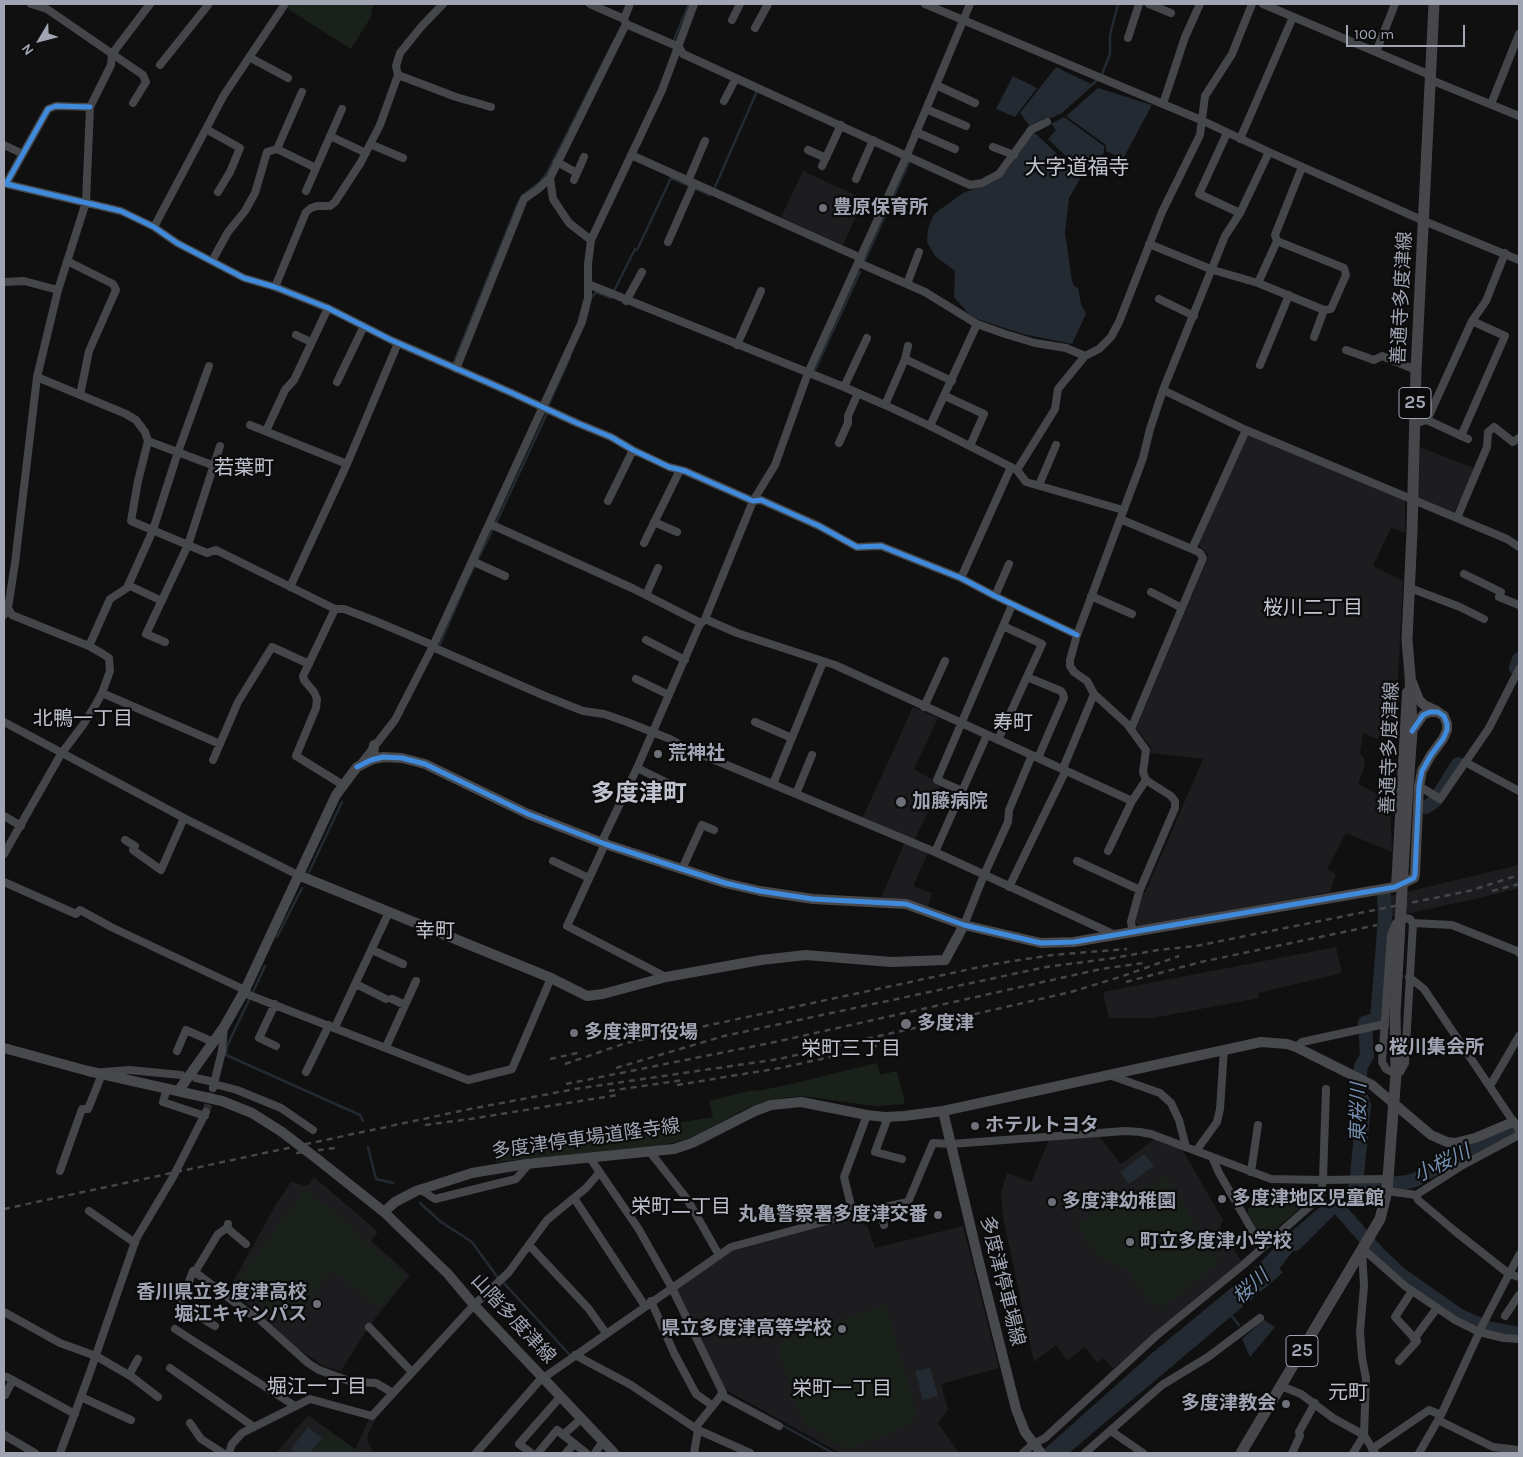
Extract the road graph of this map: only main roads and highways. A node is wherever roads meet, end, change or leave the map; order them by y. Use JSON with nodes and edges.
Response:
{"nodes":[{"id":1,"x":1434,"y":4,"type":"edge"},
{"id":2,"x":1241,"y":1453,"type":"edge"}],
"edges":[{"from":1,"to":2,"type":"main road","name":"善通寺多度津線","number":"25","bridge":true}]}
